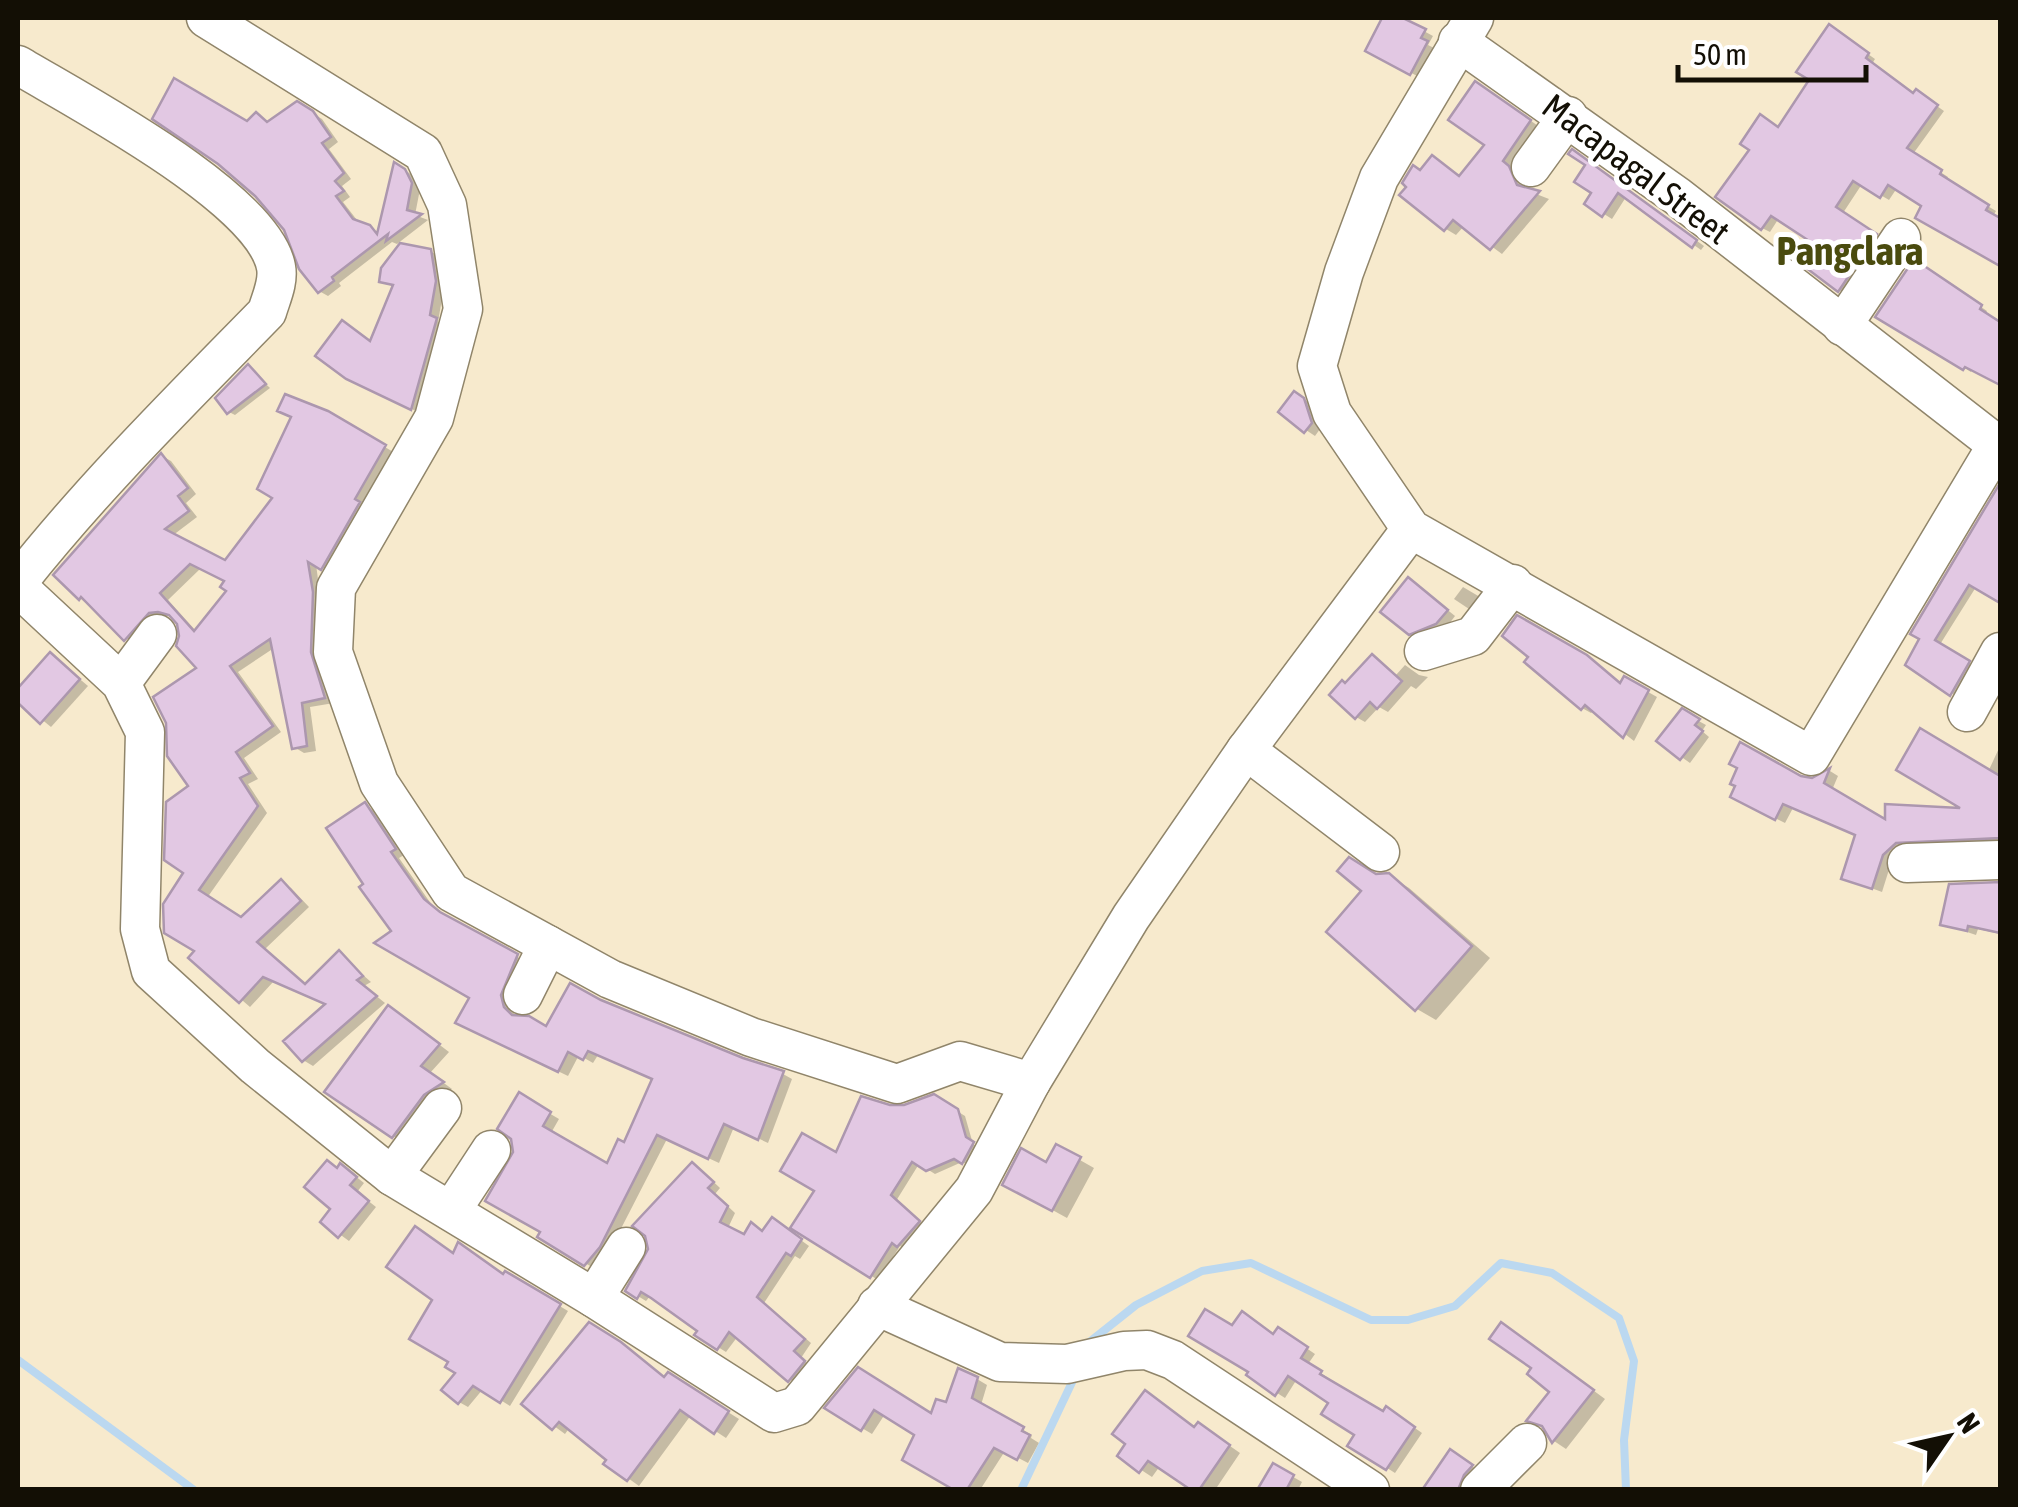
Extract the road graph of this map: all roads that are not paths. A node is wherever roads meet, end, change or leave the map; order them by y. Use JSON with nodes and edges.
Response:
{"nodes":[{"id":1,"x":206,"y":18,"type":"edge"},
{"id":2,"x":1466,"y":29,"type":"edge"},
{"id":3,"x":18,"y":65,"type":"edge"},
{"id":4,"x":1568,"y":116,"type":"junction"},
{"id":5,"x":1530,"y":167,"type":"dead end"},
{"id":6,"x":1901,"y":238,"type":"dead end"},
{"id":7,"x":1842,"y":326,"type":"junction"},
{"id":8,"x":1999,"y":446,"type":"edge"},
{"id":9,"x":1411,"y":528,"type":"junction"},
{"id":10,"x":18,"y":584,"type":"edge"},
{"id":11,"x":1513,"y":584,"type":"junction"},
{"id":12,"x":158,"y":634,"type":"dead end"},
{"id":13,"x":1424,"y":651,"type":"dead end"},
{"id":14,"x":2000,"y":652,"type":"edge"},
{"id":15,"x":121,"y":682,"type":"junction"},
{"id":16,"x":1967,"y":712,"type":"dead end"},
{"id":17,"x":1246,"y":750,"type":"junction"},
{"id":18,"x":1380,"y":852,"type":"dead end"},
{"id":19,"x":2000,"y":860,"type":"edge"},
{"id":20,"x":1907,"y":863,"type":"dead end"},
{"id":21,"x":548,"y":945,"type":"junction"},
{"id":22,"x":523,"y":995,"type":"dead end"},
{"id":23,"x":1031,"y":1082,"type":"junction"},
{"id":24,"x":442,"y":1108,"type":"dead end"},
{"id":25,"x":491,"y":1150,"type":"dead end"},
{"id":26,"x":392,"y":1176,"type":"junction"},
{"id":27,"x":451,"y":1212,"type":"junction"},
{"id":28,"x":626,"y":1247,"type":"dead end"},
{"id":29,"x":594,"y":1298,"type":"junction"},
{"id":30,"x":877,"y":1306,"type":"junction"},
{"id":31,"x":1526,"y":1442,"type":"dead end"},
{"id":32,"x":1370,"y":1490,"type":"edge"},
{"id":33,"x":1480,"y":1490,"type":"edge"}],
"edges":[{"from":1,"to":21,"type":"street"},
{"from":2,"to":4,"type":"street","name":"Macapagal Street"},
{"from":2,"to":9,"type":"street"},
{"from":3,"to":10,"type":"street"},
{"from":4,"to":5,"type":"street"},
{"from":4,"to":7,"type":"street","name":"Macapagal Street"},
{"from":6,"to":7,"type":"street"},
{"from":7,"to":8,"type":"street","name":"Macapagal Street"},
{"from":8,"to":11,"type":"street"},
{"from":9,"to":11,"type":"street"},
{"from":9,"to":17,"type":"street"},
{"from":10,"to":15,"type":"street"},
{"from":11,"to":13,"type":"street"},
{"from":12,"to":15,"type":"street"},
{"from":14,"to":16,"type":"street"},
{"from":15,"to":26,"type":"street"},
{"from":17,"to":18,"type":"street"},
{"from":17,"to":23,"type":"street"},
{"from":19,"to":20,"type":"street"},
{"from":21,"to":22,"type":"street"},
{"from":21,"to":23,"type":"street"},
{"from":23,"to":30,"type":"street"},
{"from":24,"to":26,"type":"street"},
{"from":25,"to":27,"type":"street"},
{"from":26,"to":27,"type":"street"},
{"from":27,"to":29,"type":"street"},
{"from":28,"to":29,"type":"street"},
{"from":29,"to":30,"type":"street"},
{"from":30,"to":32,"type":"street"},
{"from":31,"to":33,"type":"street"}]}
